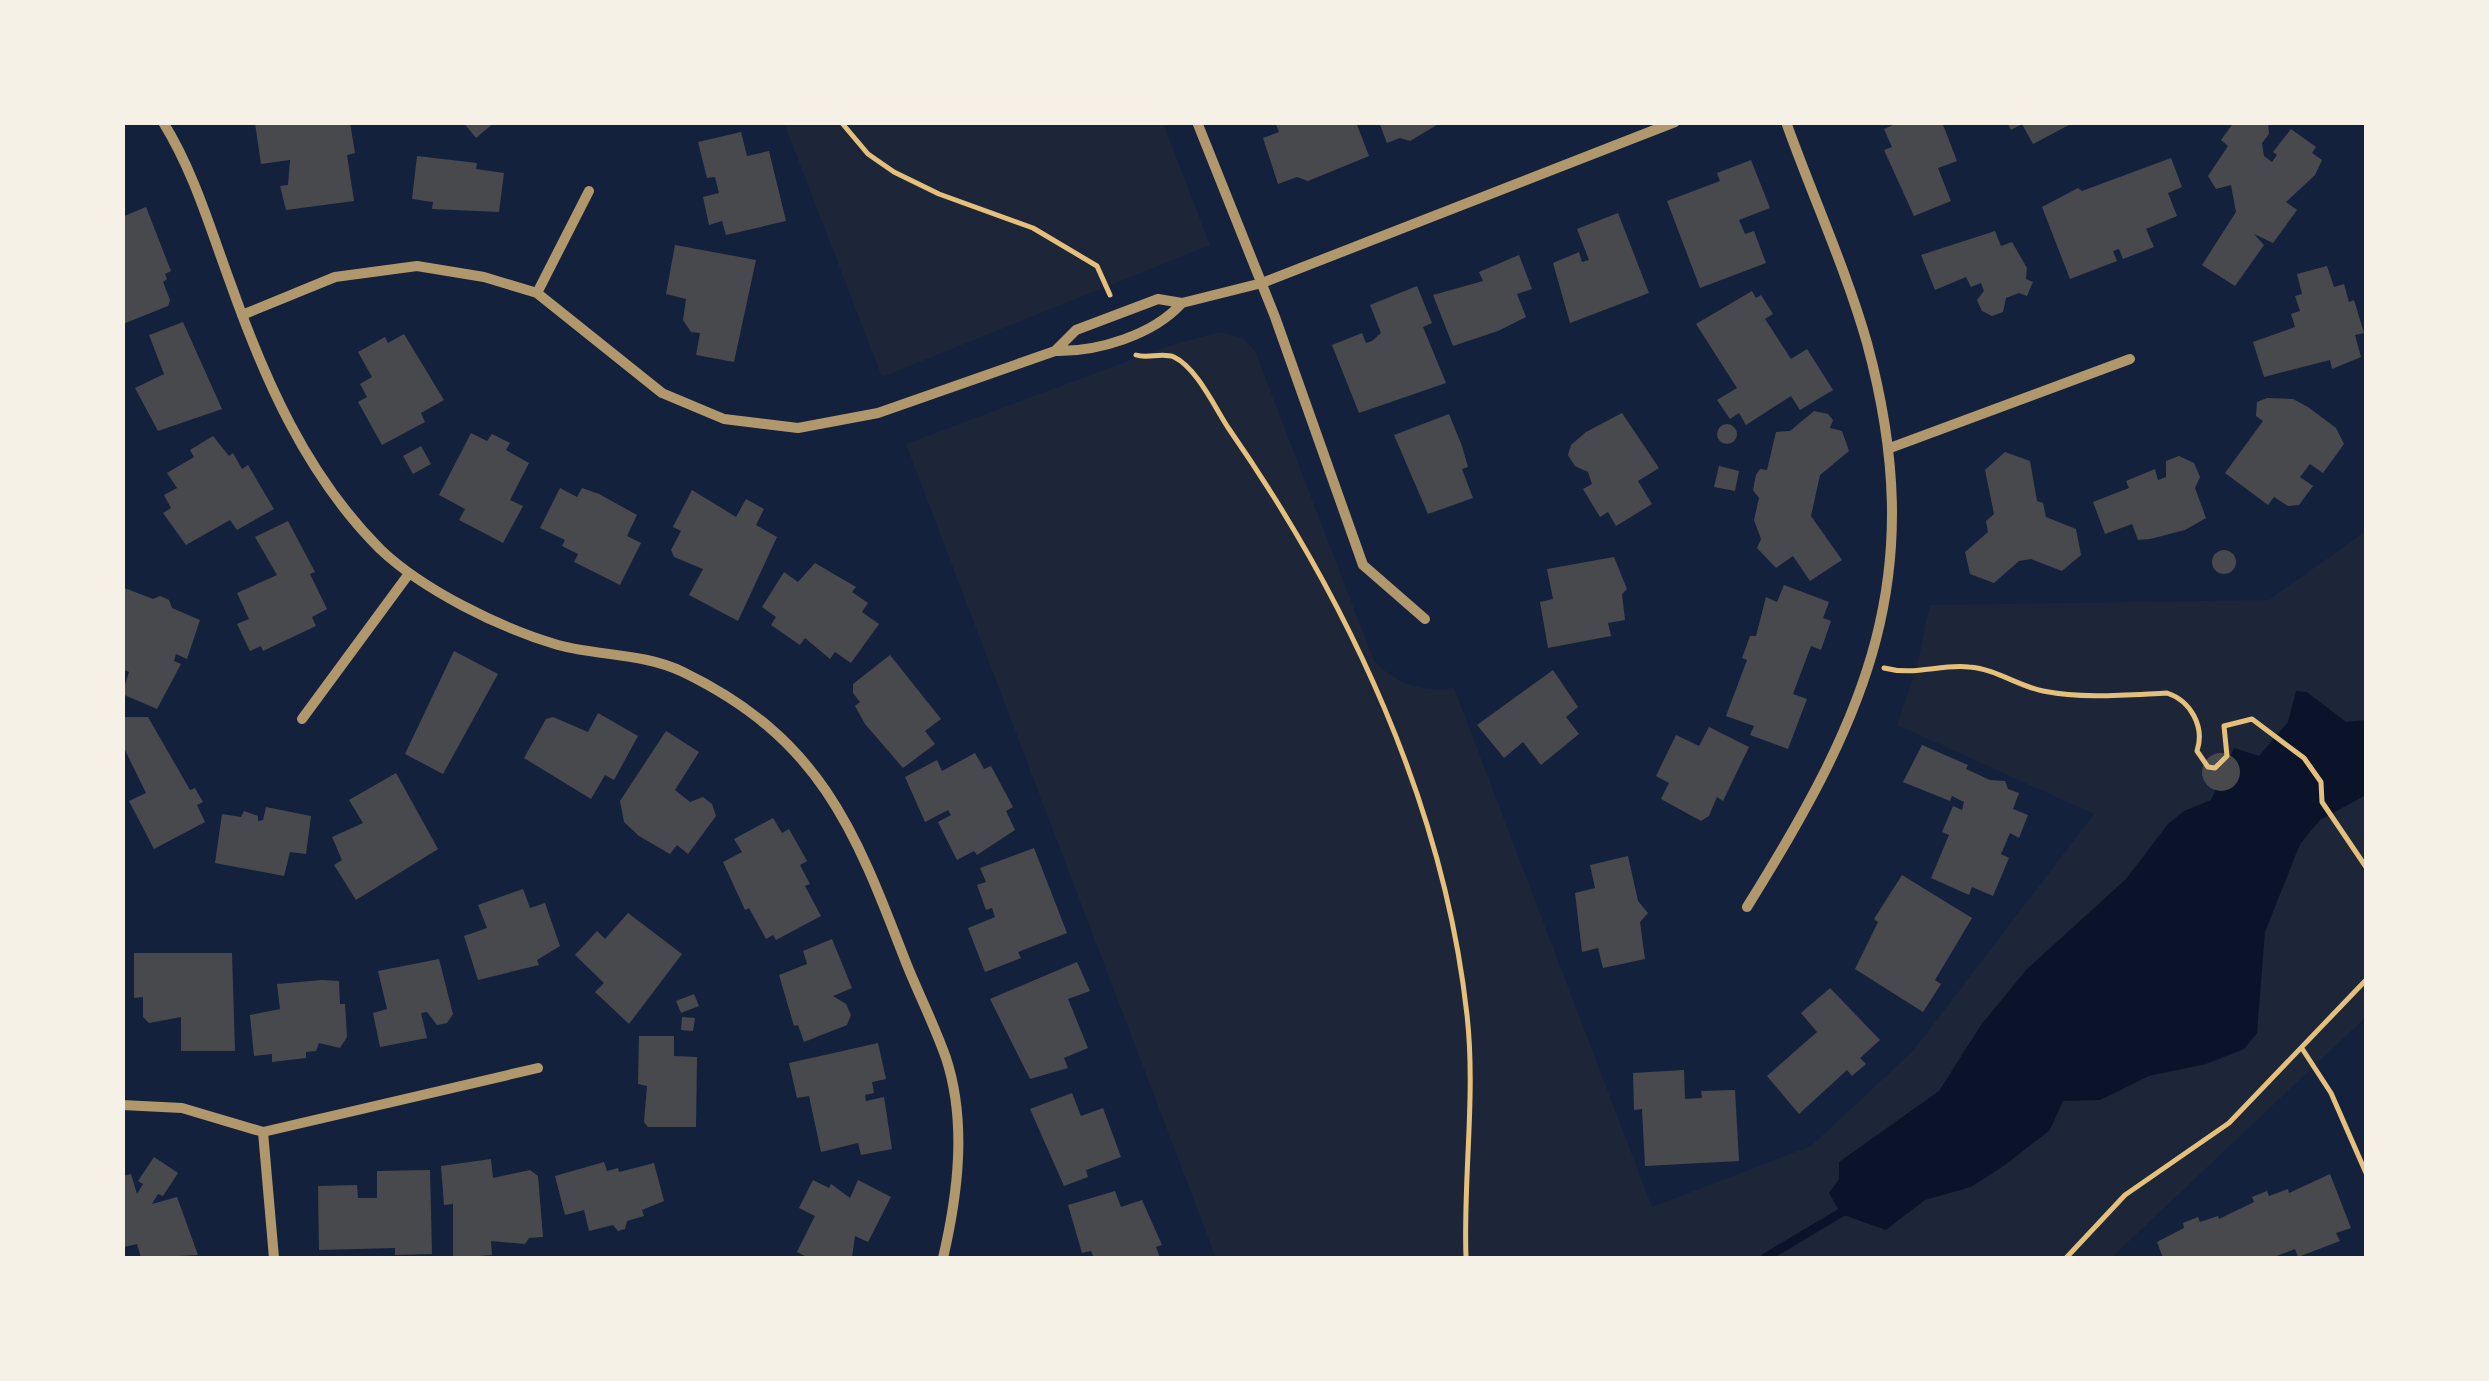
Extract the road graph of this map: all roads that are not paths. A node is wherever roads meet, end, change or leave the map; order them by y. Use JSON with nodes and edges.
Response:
{"nodes":[{"id":1,"x":163,"y":122,"type":"edge"},
{"id":2,"x":1197,"y":122,"type":"edge"},
{"id":3,"x":1675,"y":122,"type":"edge"},
{"id":4,"x":1786,"y":122,"type":"edge"},
{"id":5,"x":589,"y":191,"type":"dead end"},
{"id":6,"x":1262,"y":284,"type":"junction"},
{"id":7,"x":538,"y":293,"type":"junction"},
{"id":8,"x":1182,"y":303,"type":"junction"},
{"id":9,"x":242,"y":314,"type":"junction"},
{"id":10,"x":1055,"y":351,"type":"junction"},
{"id":11,"x":2130,"y":359,"type":"dead end"},
{"id":12,"x":1890,"y":448,"type":"junction"},
{"id":13,"x":408,"y":575,"type":"junction"},
{"id":14,"x":1424,"y":619,"type":"dead end"},
{"id":15,"x":302,"y":720,"type":"dead end"},
{"id":16,"x":1748,"y":907,"type":"dead end"},
{"id":17,"x":538,"y":1068,"type":"dead end"},
{"id":18,"x":122,"y":1105,"type":"edge"},
{"id":19,"x":262,"y":1132,"type":"junction"},
{"id":20,"x":274,"y":1258,"type":"edge"},
{"id":21,"x":943,"y":1258,"type":"edge"}],
"edges":[{"from":1,"to":9,"type":"street"},
{"from":2,"to":6,"type":"street"},
{"from":3,"to":6,"type":"street"},
{"from":4,"to":12,"type":"street"},
{"from":5,"to":7,"type":"street"},
{"from":6,"to":8,"type":"street"},
{"from":6,"to":14,"type":"street"},
{"from":7,"to":9,"type":"street"},
{"from":7,"to":10,"type":"street"},
{"from":8,"to":10,"type":"street"},
{"from":8,"to":10,"type":"street"},
{"from":9,"to":13,"type":"street"},
{"from":11,"to":12,"type":"street"},
{"from":12,"to":16,"type":"street"},
{"from":13,"to":15,"type":"street"},
{"from":13,"to":21,"type":"street"},
{"from":17,"to":19,"type":"street"},
{"from":18,"to":19,"type":"street"},
{"from":19,"to":20,"type":"street"}]}
